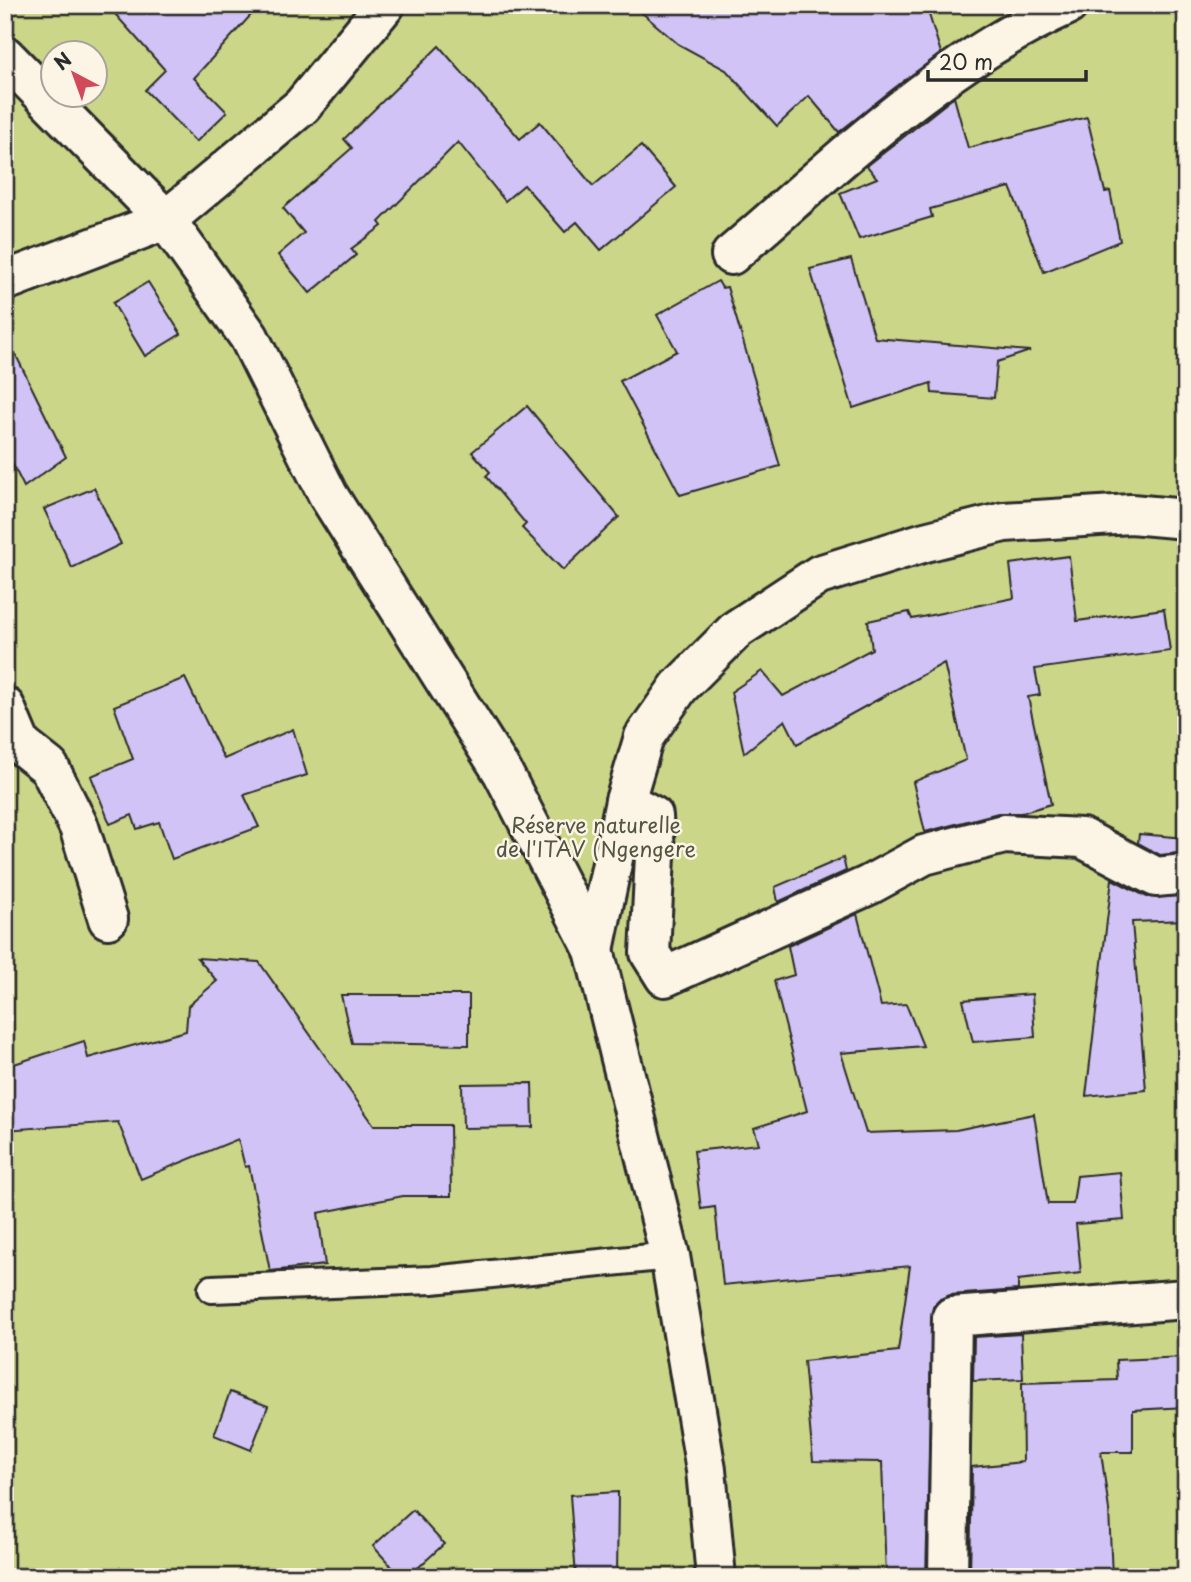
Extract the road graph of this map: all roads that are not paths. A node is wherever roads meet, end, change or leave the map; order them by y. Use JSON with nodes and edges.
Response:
{"nodes":[{"id":1,"x":385,"y":5,"type":"edge"},
{"id":2,"x":1068,"y":5,"type":"edge"},
{"id":3,"x":1019,"y":16,"type":"edge"},
{"id":4,"x":5,"y":56,"type":"edge"},
{"id":5,"x":166,"y":220,"type":"junction"},
{"id":6,"x":731,"y":255,"type":"dead end"},
{"id":7,"x":5,"y":281,"type":"edge"},
{"id":8,"x":1186,"y":519,"type":"edge"},
{"id":9,"x":5,"y":707,"type":"edge"},
{"id":10,"x":625,"y":802,"type":"junction"},
{"id":11,"x":1186,"y":874,"type":"edge"},
{"id":12,"x":108,"y":919,"type":"dead end"},
{"id":13,"x":594,"y":950,"type":"junction"},
{"id":14,"x":670,"y":1256,"type":"junction"},
{"id":15,"x":212,"y":1289,"type":"dead end"},
{"id":16,"x":1186,"y":1299,"type":"edge"},
{"id":17,"x":716,"y":1577,"type":"edge"},
{"id":18,"x":948,"y":1577,"type":"edge"}],
"edges":[{"from":1,"to":5,"type":"street"},
{"from":2,"to":3,"type":"street"},
{"from":3,"to":6,"type":"street"},
{"from":4,"to":5,"type":"street"},
{"from":5,"to":7,"type":"street"},
{"from":5,"to":13,"type":"street"},
{"from":8,"to":10,"type":"street"},
{"from":9,"to":12,"type":"street"},
{"from":10,"to":11,"type":"street"},
{"from":10,"to":13,"type":"street"},
{"from":13,"to":14,"type":"street"},
{"from":14,"to":15,"type":"lane"},
{"from":14,"to":17,"type":"street"},
{"from":16,"to":18,"type":"street"}]}
